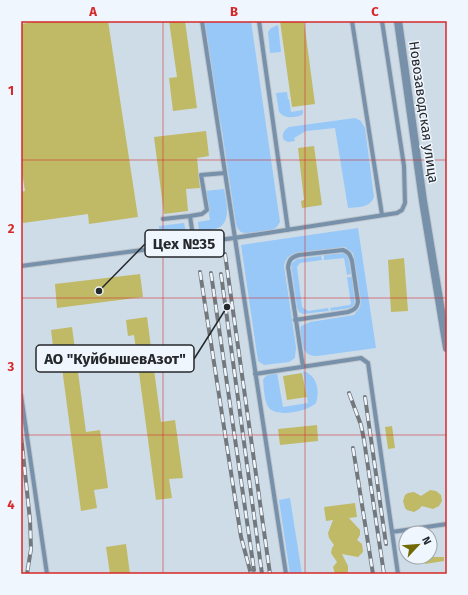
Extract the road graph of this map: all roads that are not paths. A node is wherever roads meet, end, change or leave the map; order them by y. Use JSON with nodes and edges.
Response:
{"nodes":[{"id":1,"x":202,"y":21,"type":"edge"},
{"id":2,"x":259,"y":21,"type":"edge"},
{"id":3,"x":352,"y":21,"type":"edge"},
{"id":4,"x":382,"y":21,"type":"edge"},
{"id":5,"x":398,"y":21,"type":"edge"},
{"id":6,"x":225,"y":173,"type":"junction"},
{"id":7,"x":382,"y":215,"type":"junction"},
{"id":8,"x":190,"y":216,"type":"junction"},
{"id":9,"x":163,"y":219,"type":"dead end"},
{"id":10,"x":288,"y":230,"type":"junction"},
{"id":11,"x":234,"y":238,"type":"junction"},
{"id":12,"x":194,"y":243,"type":"junction"},
{"id":13,"x":21,"y":266,"type":"edge"},
{"id":14,"x":295,"y":320,"type":"junction"},
{"id":15,"x":447,"y":348,"type":"edge"},
{"id":16,"x":303,"y":367,"type":"junction"},
{"id":17,"x":255,"y":374,"type":"junction"},
{"id":18,"x":21,"y":395,"type":"edge"},
{"id":19,"x":24,"y":425,"type":"edge"},
{"id":20,"x":447,"y":524,"type":"edge"},
{"id":21,"x":392,"y":532,"type":"junction"},
{"id":22,"x":47,"y":574,"type":"edge"},
{"id":23,"x":286,"y":574,"type":"edge"},
{"id":24,"x":398,"y":574,"type":"edge"}],
"edges":[{"from":1,"to":6,"type":"lane"},
{"from":2,"to":10,"type":"lane"},
{"from":3,"to":7,"type":"lane"},
{"from":4,"to":7,"type":"lane"},
{"from":5,"to":15,"type":"street","name":"Новозаводская улица"},
{"from":6,"to":8,"type":"lane"},
{"from":6,"to":11,"type":"lane"},
{"from":7,"to":10,"type":"lane"},
{"from":8,"to":9,"type":"lane"},
{"from":8,"to":12,"type":"lane"},
{"from":10,"to":11,"type":"lane"},
{"from":11,"to":12,"type":"lane"},
{"from":11,"to":17,"type":"lane"},
{"from":12,"to":13,"type":"lane"},
{"from":14,"to":14,"type":"lane"},
{"from":14,"to":16,"type":"lane"},
{"from":16,"to":17,"type":"lane"},
{"from":16,"to":21,"type":"lane"},
{"from":17,"to":23,"type":"lane"},
{"from":18,"to":19,"type":"lane"},
{"from":19,"to":22,"type":"lane"},
{"from":20,"to":21,"type":"lane"},
{"from":21,"to":24,"type":"lane"}]}
